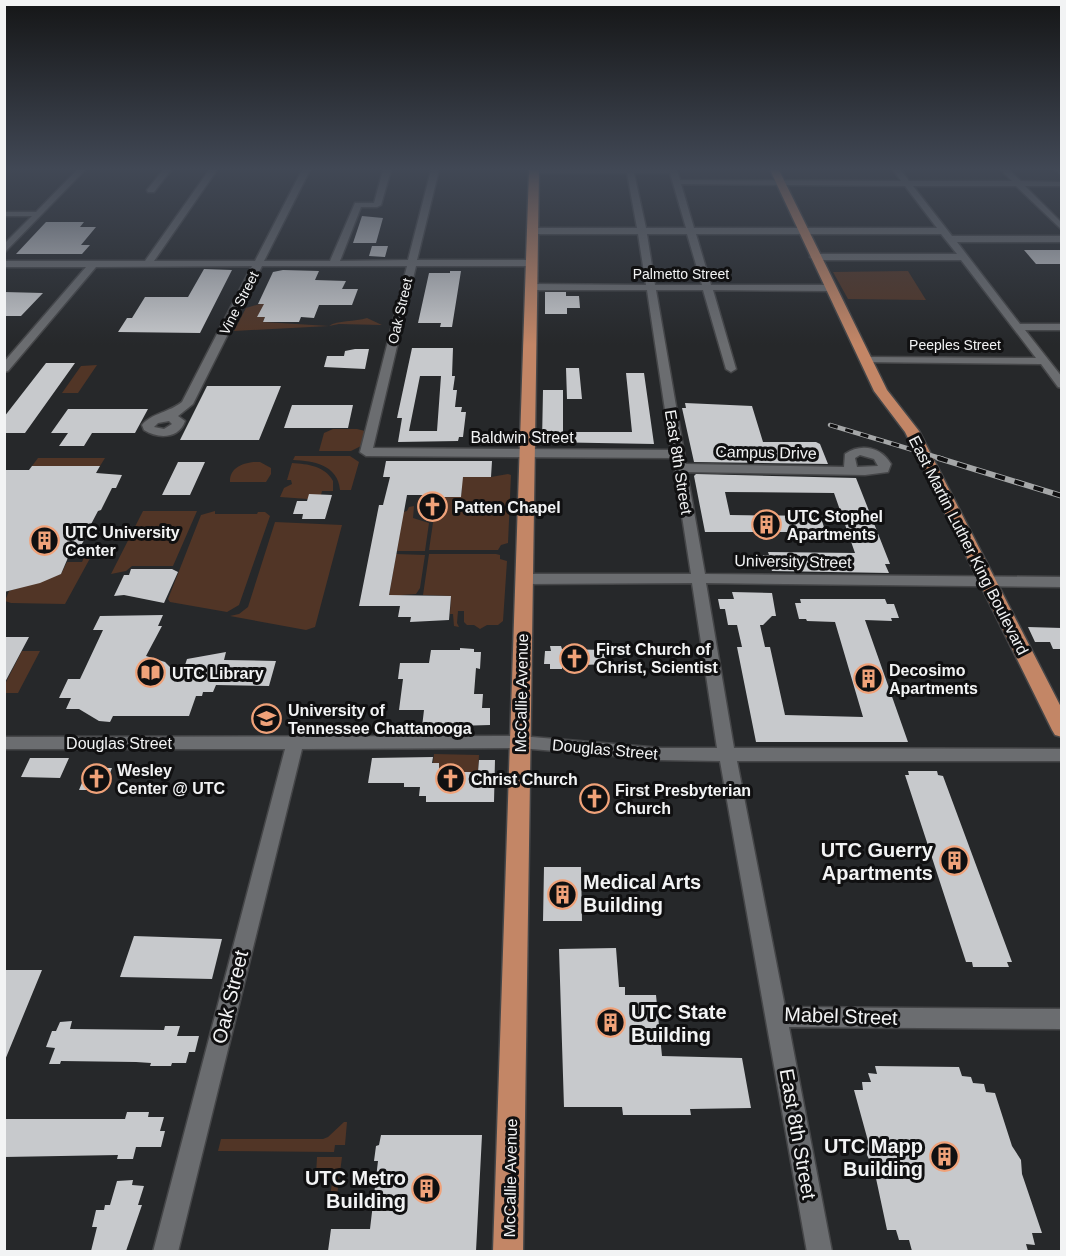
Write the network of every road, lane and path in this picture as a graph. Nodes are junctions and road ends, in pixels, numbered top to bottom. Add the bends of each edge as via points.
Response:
1 (24, 229) edge
2 (172, 229) edge
3 (276, 229) edge
4 (348, 229) edge
5 (421, 229) edge
6 (641, 229) edge
7 (689, 229) edge
8 (801, 229) edge
9 (532, 231) joint
10 (943, 231) joint
11 (642, 232) junction
12 (690, 232) junction
13 (803, 232) junction
14 (950, 239) junction
15 (1062, 239) edge
16 (4, 250) edge
17 (815, 256) junction
18 (903, 257) junction
19 (964, 257) junction
20 (148, 263) junction
21 (259, 263) junction
22 (334, 263) junction
23 (412, 263) junction
24 (531, 263) junction
25 (4, 264) edge
26 (93, 264) junction
27 (912, 270) dead end
28 (531, 287) junction
29 (650, 287) junction
30 (706, 288) junction
31 (831, 288) junction
32 (1017, 327) junction
33 (1062, 327) edge
34 (4, 351) edge
35 (19, 351) junction
36 (866, 360) junction
37 (1043, 361) junction
38 (4, 369) edge
39 (731, 369) dead end
40 (1062, 385) edge
41 (187, 404) junction
42 (166, 417) junction
43 (178, 425) junction
44 (366, 452) joint
45 (527, 454) junction
46 (679, 461) junction
47 (851, 470) dead end
48 (698, 578) junction
49 (524, 579) junction
50 (988, 582) junction
51 (1062, 582) edge
52 (1062, 730) edge
53 (520, 742) junction
54 (8, 743) edge
55 (295, 743) junction
56 (728, 755) junction
57 (1062, 755) edge
58 (776, 1017) junction
59 (1062, 1019) edge
60 (165, 1251) edge
61 (508, 1251) edge
62 (820, 1251) edge

1 - 16 street
2 - 20 street
3 - 21 street, Vine Street
4 - 22 street
5 - 23 street, Oak Street
6 - 11 street, East 8th Street
7 - 12 street
8 - 13 main road, East Martin Luther King Boulevard
9 - 11 street
9 - 24 main road, McCallie Avenue
10 - 13 street
10 - 14 street
11 - 12 street
11 - 29 street, East 8th Street
12 - 13 street
12 - 30 street
13 - 17 main road, East Martin Luther King Boulevard
14 - 15 street
14 - 19 street
17 - 18 street
17 - 31 main road, East Martin Luther King Boulevard
18 - 19 street
18 - 27 street
19 - 32 street
20 - 21 street
20 - 26 street
21 - 22 street
21 - 41 street, Vine Street
22 - 23 street
23 - 24 street
23 - 44 street, Oak Street
24 - 28 main road, McCallie Avenue
25 - 26 street
26 - 35 street
28 - 29 street, Palmetto Street
28 - 45 main road, McCallie Avenue
29 - 30 street, Palmetto Street
29 - 46 street, East 8th Street
30 - 31 street, Palmetto Street
30 - 39 street
31 - 36 main road, East Martin Luther King Boulevard
32 - 33 street, Peeples Street
32 - 37 street
34 - 35 street
35 - 38 street
36 - 37 street, Peeples Street
36 - 50 main road, East Martin Luther King Boulevard via 881,391 912,431
37 - 40 street
41 - 42 street
41 - 43 street, Vine Street
42 - 43 street via 176,418
42 - 43 street via 154,420 148,428 162,433
44 - 45 street, Baldwin Street
45 - 46 street, Baldwin Street
45 - 49 main road, McCallie Avenue
46 - 47 street, Campus Drive
46 - 48 street, East 8th Street
48 - 49 street, University Street
48 - 50 street, University Street
48 - 56 street, East 8th Street
49 - 53 main road, McCallie Avenue
50 - 51 street, University Street
50 - 52 main road, East Martin Luther King Boulevard
53 - 55 street, Douglas Street
53 - 56 street, Douglas Street via 661,754
53 - 61 main road, McCallie Avenue
54 - 55 street, Douglas Street
55 - 60 street, Oak Street
56 - 57 street, Douglas Street
56 - 58 street, Mabel Street
58 - 59 street, Mabel Street
58 - 62 street, East 8th Street

